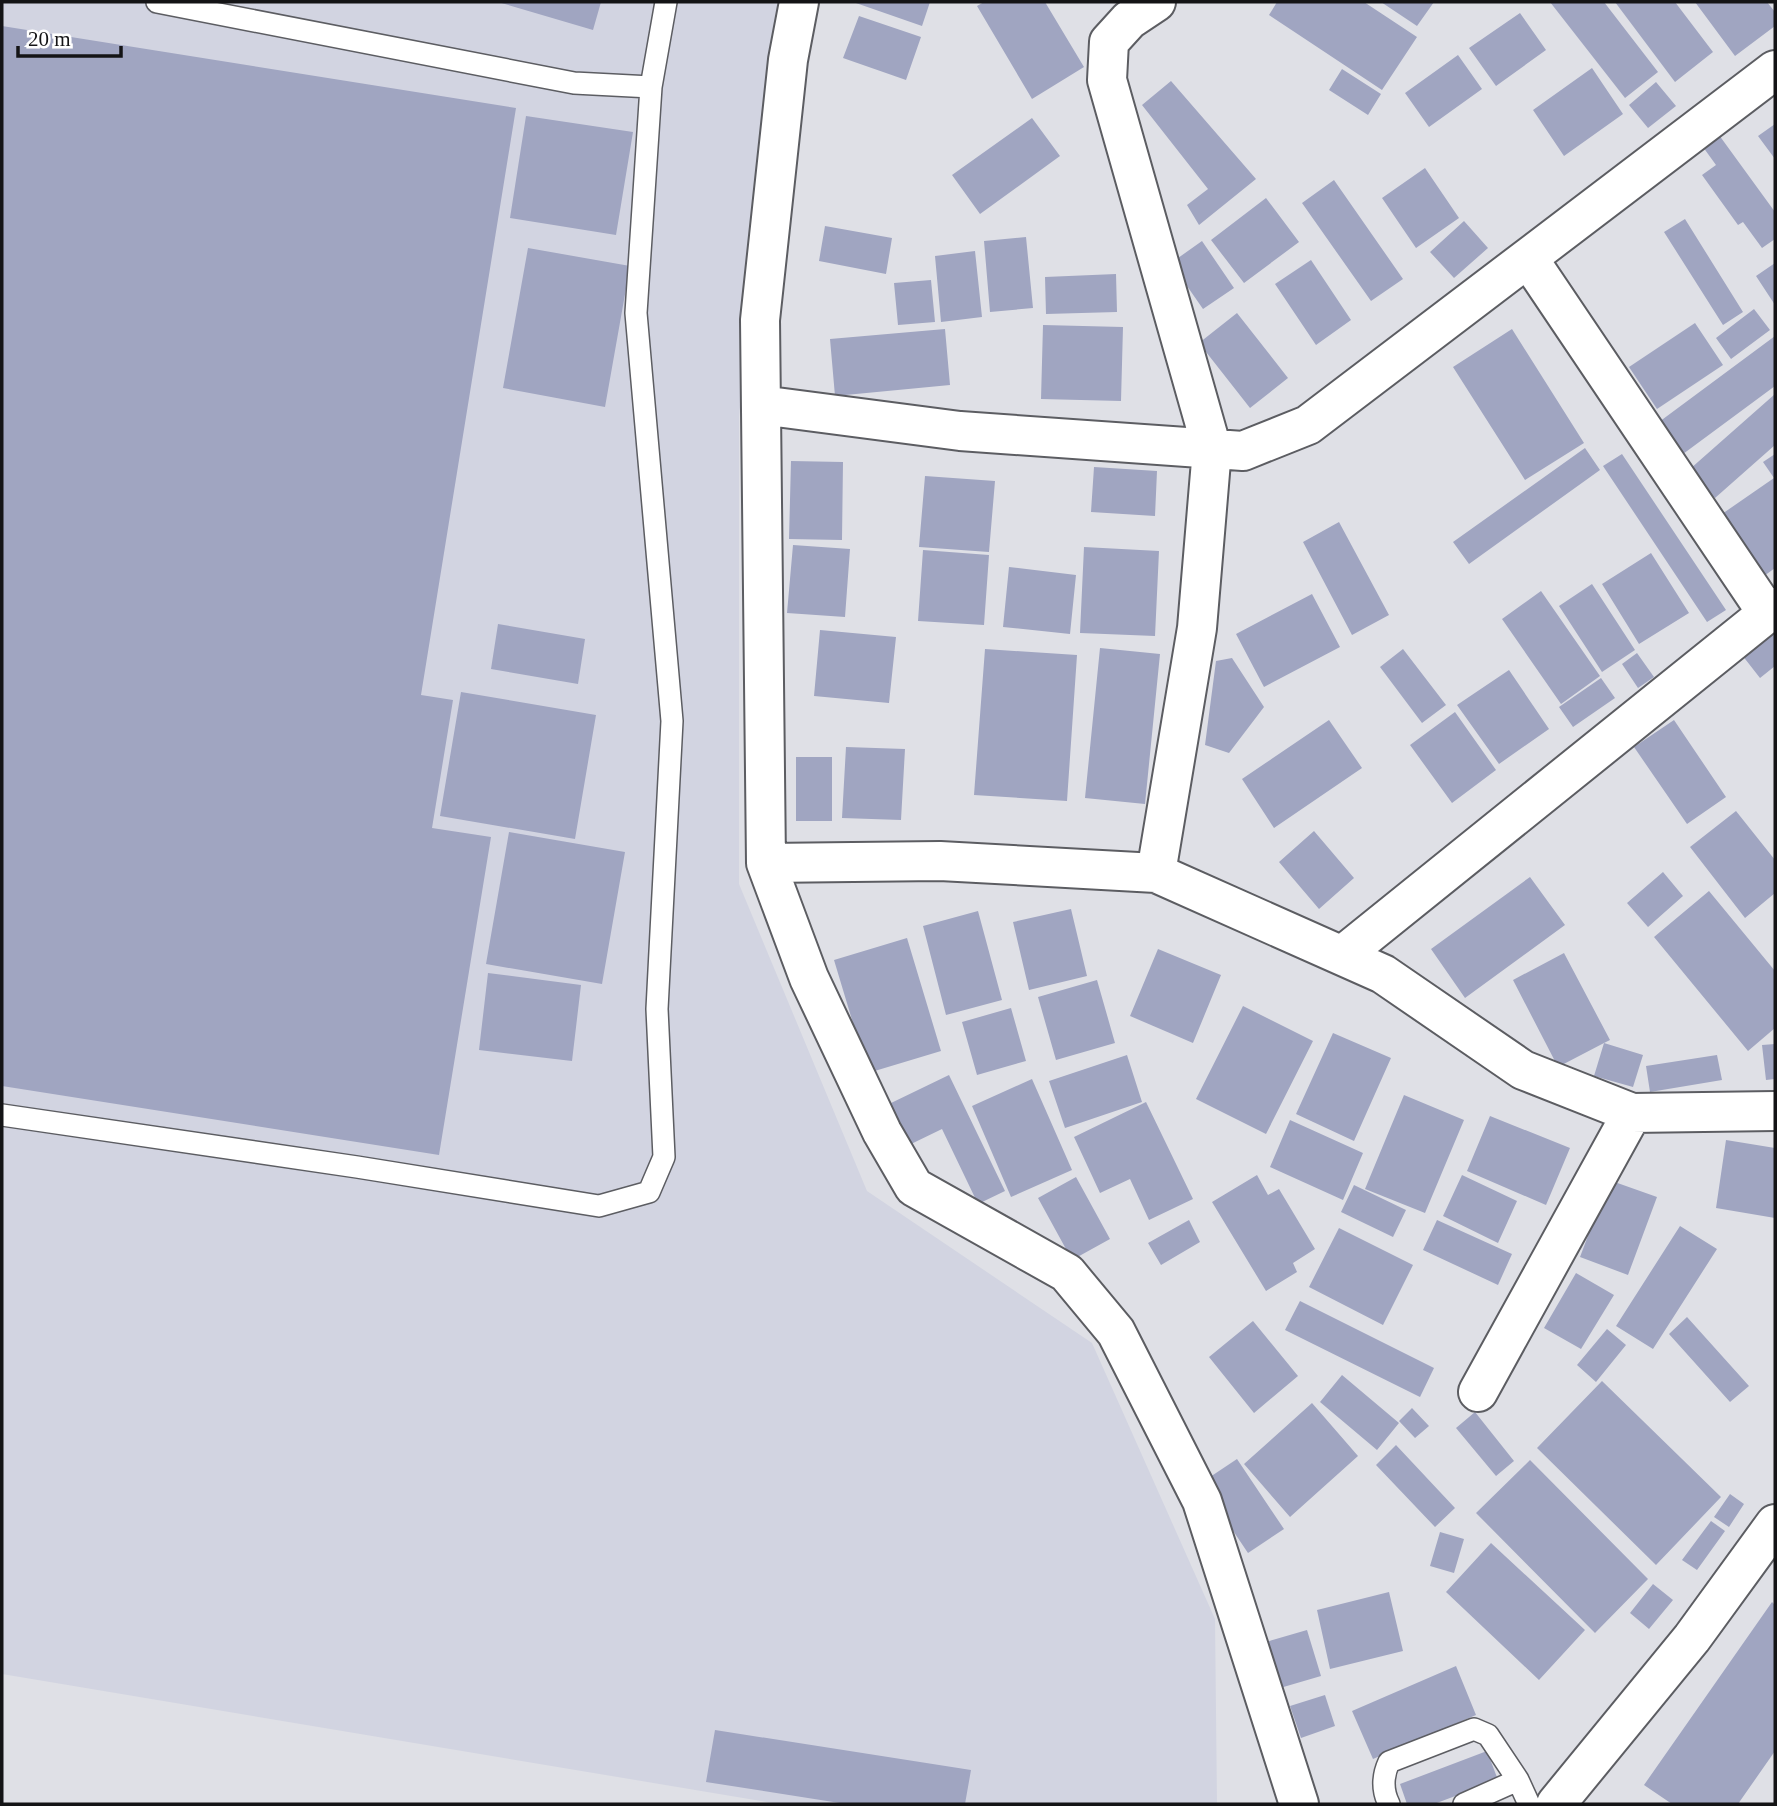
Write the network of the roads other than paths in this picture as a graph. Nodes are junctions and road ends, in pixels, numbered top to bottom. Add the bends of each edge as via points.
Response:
1 (158, 2) edge
2 (666, 2) edge
3 (799, 2) edge
4 (1156, 2) edge
5 (1775, 70) edge
6 (651, 87) junction
7 (1528, 258) junction
8 (761, 405) junction
9 (1212, 449) junction
10 (1771, 610) edge
11 (766, 863) junction
12 (1156, 873) junction
13 (1343, 954) junction
14 (1775, 1111) edge
15 (1632, 1113) junction
16 (2, 1115) edge
17 (1478, 1392) dead end
18 (1775, 1524) edge
19 (1518, 1780) junction
20 (1299, 1804) edge
21 (1389, 1804) edge
22 (1464, 1804) edge
23 (1529, 1804) edge
24 (1556, 1804) edge

1 - 6 lane via 574,83
2 - 6 lane
3 - 8 street via 788,60 760,320
4 - 9 street via 1129,20 1109,42 1107,80
5 - 7 street
6 - 16 lane via 636,313 672,721 657,1009 664,1157 649,1192 599,1206
7 - 9 street via 1308,425 1243,451
7 - 10 street
8 - 9 street via 960,431
8 - 11 street
9 - 12 street via 1197,628
10 - 13 street
11 - 12 street via 940,861
11 - 20 street via 809,978 914,1187 1067,1273 1116,1332 1202,1501
12 - 13 street
13 - 15 street via 1383,974 1523,1070
14 - 15 street
15 - 17 street
18 - 24 street via 1692,1638
19 - 21 lane via 1488,1734 1474,1729 1389,1762 1384,1781
19 - 22 lane
19 - 23 lane

